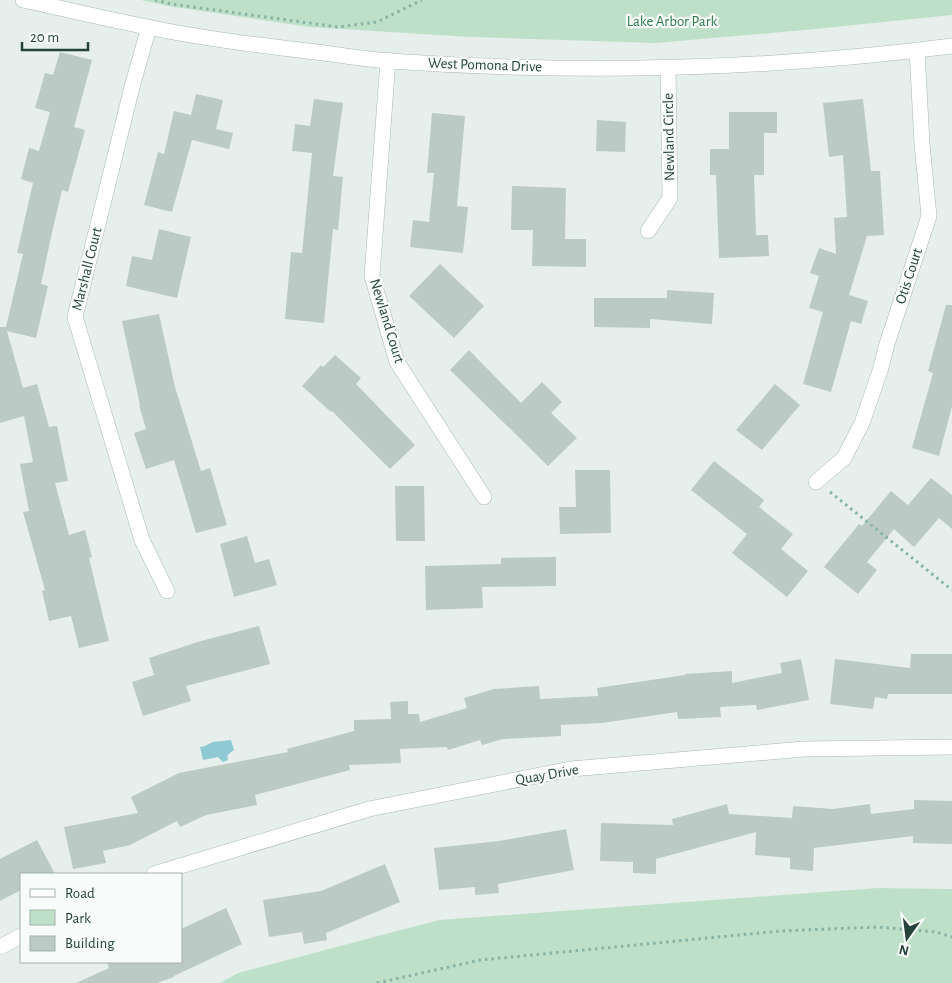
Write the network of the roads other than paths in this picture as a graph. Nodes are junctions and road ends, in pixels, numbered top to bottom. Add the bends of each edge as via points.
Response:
1 (23, 0) edge
2 (149, 27) junction
3 (952, 46) edge
4 (917, 50) junction
5 (388, 60) junction
6 (668, 68) junction
7 (648, 231) dead end
8 (816, 482) road end
9 (484, 498) dead end
10 (168, 591) dead end
11 (952, 747) edge
12 (157, 873) edge
13 (20, 937) edge
14 (0, 947) edge

1 - 2 street, West Pomona Drive
2 - 5 street, West Pomona Drive via 267,46
2 - 10 street, Marshall Court via 75,317 142,540
3 - 4 street, West Pomona Drive
4 - 6 street, West Pomona Drive
4 - 8 street, Otis Court via 929,216 862,423 844,458
5 - 6 street, West Pomona Drive via 529,68
5 - 9 street, Newland Court via 372,276 397,362
6 - 7 street, Newland Circle via 670,198
11 - 12 street, Quay Drive via 804,749 571,769 369,809
13 - 14 street

